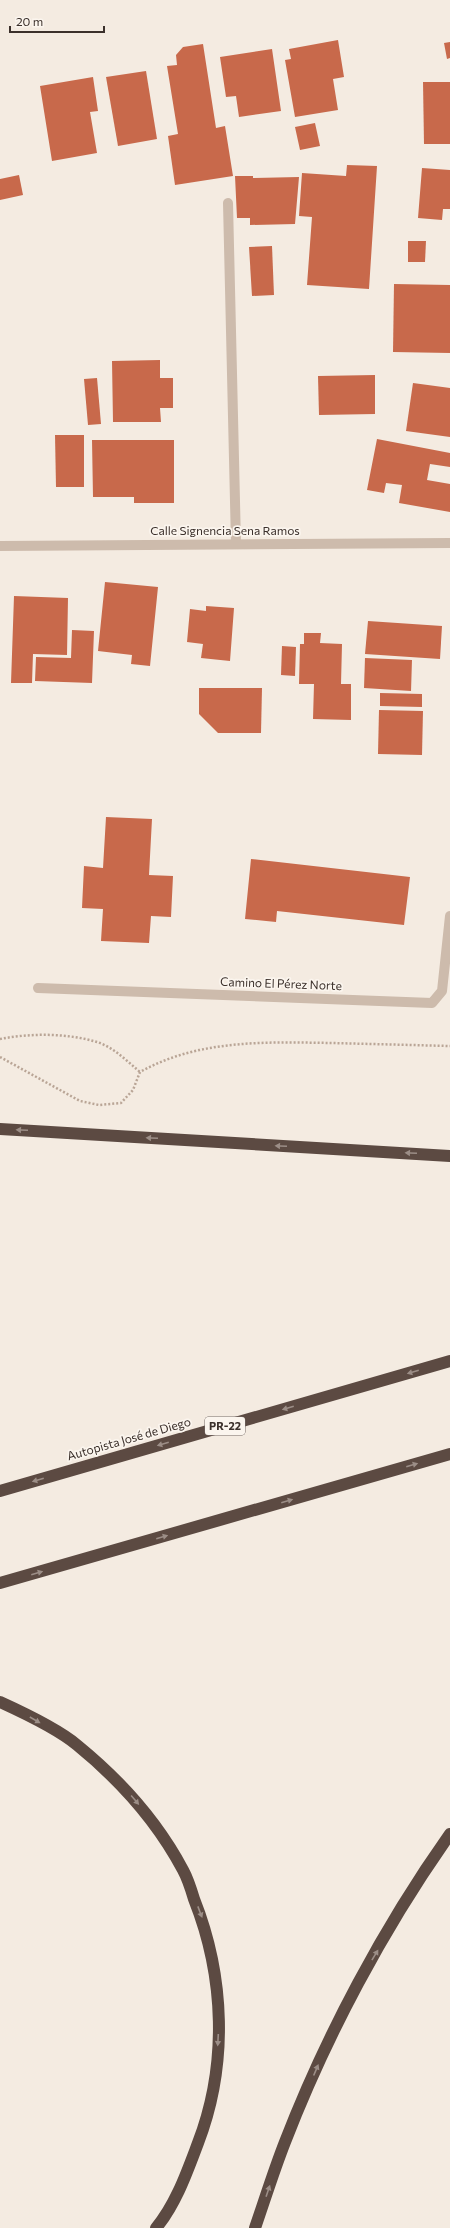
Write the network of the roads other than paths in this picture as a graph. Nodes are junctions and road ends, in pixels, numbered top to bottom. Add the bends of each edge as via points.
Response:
1 (228, 203) dead end
2 (450, 542) edge
3 (236, 544) junction
4 (0, 546) edge
5 (450, 916) edge
6 (38, 988) dead end
7 (0, 1129) edge
8 (450, 1156) edge
9 (450, 1361) edge
10 (450, 1454) edge
11 (0, 1491) edge
12 (0, 1583) edge
13 (0, 1702) edge
14 (450, 1834) edge
15 (156, 2228) edge
16 (255, 2228) edge

1 - 3 street
2 - 3 street, Calle Signencia Sena Ramos
3 - 4 street, Calle Signencia Sena Ramos
5 - 6 street, Camino El Pérez Norte via 442,991 432,1003
8 -> 7 highway
9 -> 11 highway, Autopista José de Diego / PR-22
12 -> 10 highway
13 -> 15 highway via 76,1744 120,1783 154,1822 183,1871 202,1919 214,1964 220,2013 217,2077 206,2122 184,2181
16 -> 14 highway via 285,2142 325,2049 371,1962 429,1863

